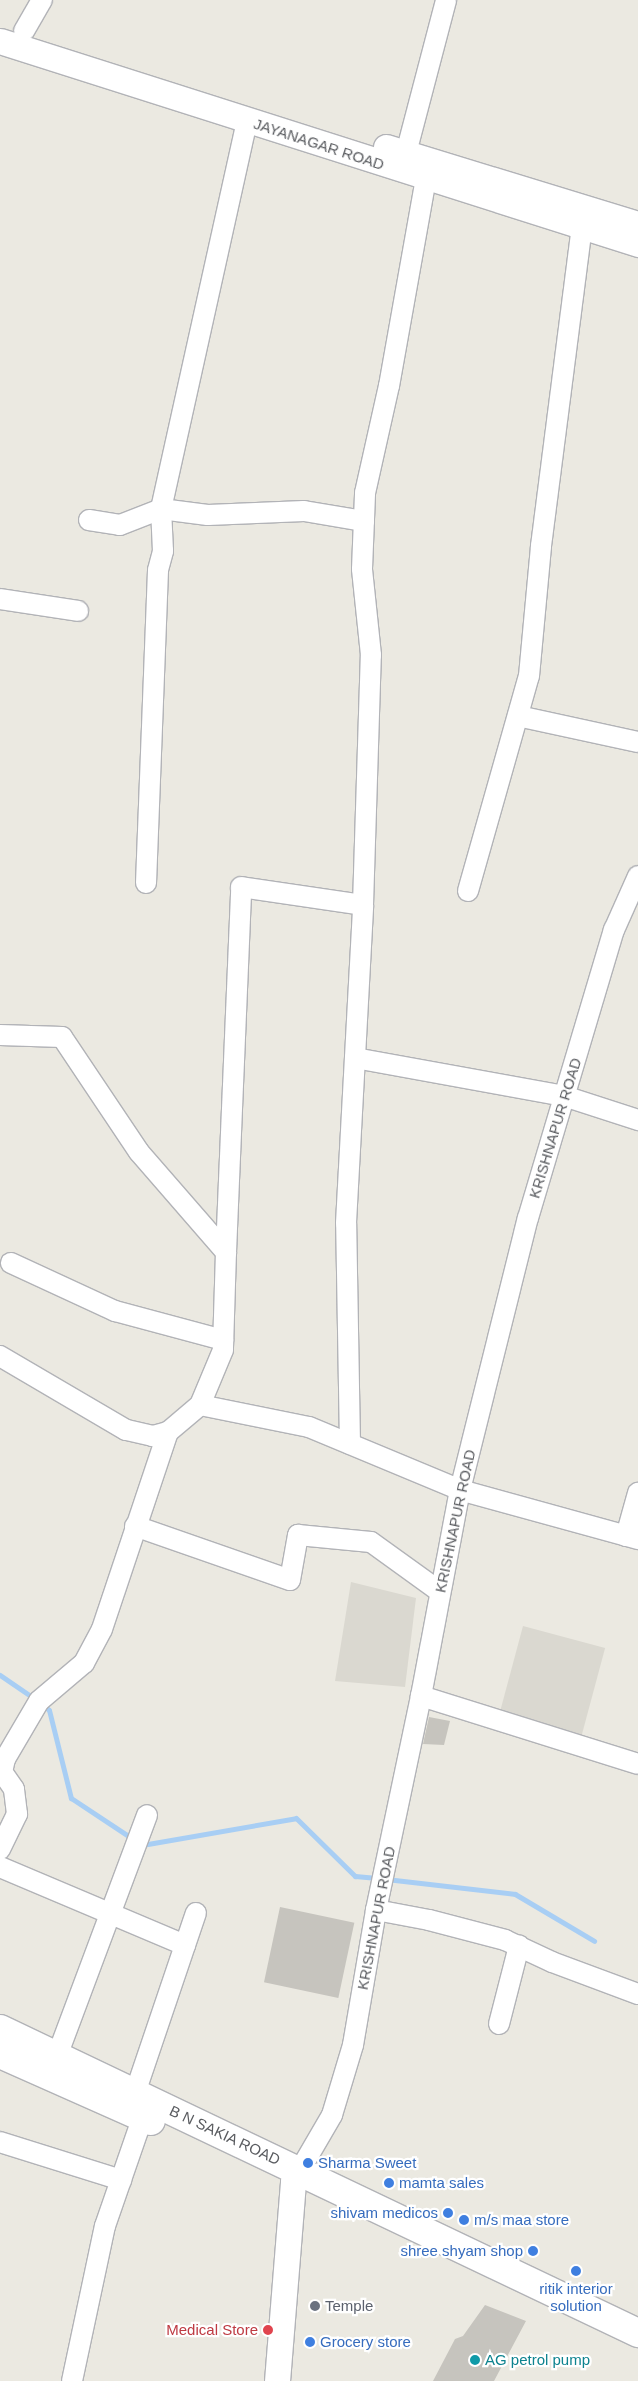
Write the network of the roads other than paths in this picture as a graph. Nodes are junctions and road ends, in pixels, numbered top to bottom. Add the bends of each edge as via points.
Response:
1 (42, 0) edge
2 (446, 0) edge
3 (0, 24) edge
4 (24, 32) junction
5 (0, 41) edge
6 (248, 113) junction
7 (406, 154) junction
8 (428, 169) junction
9 (585, 218) junction
10 (638, 224) edge
11 (638, 244) edge
12 (161, 509) junction
13 (89, 520) dead end
14 (364, 521) junction
15 (0, 598) edge
16 (78, 611) dead end
17 (518, 716) junction
18 (638, 742) edge
19 (638, 876) edge
20 (146, 882) dead end
21 (468, 891) dead end
22 (363, 905) junction
23 (0, 1035) edge
24 (355, 1058) junction
25 (564, 1096) junction
26 (638, 1120) edge
27 (226, 1252) junction
28 (11, 1263) dead end
29 (224, 1340) junction
30 (0, 1356) edge
31 (200, 1405) junction
32 (168, 1432) junction
33 (350, 1444) junction
34 (460, 1490) junction
35 (638, 1493) edge
36 (135, 1526) junction
37 (632, 1538) edge
38 (439, 1591) junction
39 (422, 1696) junction
40 (2, 1758) edge
41 (638, 1764) edge
42 (147, 1815) dead end
43 (0, 1849) edge
44 (0, 1867) edge
45 (376, 1910) junction
46 (196, 1913) dead end
47 (110, 1914) junction
48 (185, 1945) junction
49 (519, 1946) junction
50 (638, 1994) edge
51 (499, 2024) dead end
52 (0, 2029) edge
53 (0, 2054) edge
54 (57, 2056) junction
55 (142, 2103) junction
56 (0, 2142) edge
57 (297, 2176) junction
58 (121, 2180) junction
59 (638, 2333) edge
60 (638, 2346) edge
61 (72, 2381) edge
62 (277, 2381) edge

1 - 4 street
2 - 7 street
3 - 4 street, JAYANAGAR ROAD
4 - 6 street, JAYANAGAR ROAD
5 - 6 street, JAYANAGAR ROAD
6 - 7 street, JAYANAGAR ROAD
6 - 8 street, JAYANAGAR ROAD
6 - 12 street
7 - 8 street, JAYANAGAR ROAD
8 - 9 street, JAYANAGAR ROAD
8 - 14 street via 389,386 365,492
9 - 10 street, JAYANAGAR ROAD
9 - 11 street, JAYANAGAR ROAD
9 - 17 street via 541,546 529,676
12 - 13 street via 120,525
12 - 14 street via 208,515 304,511
12 - 20 street via 163,551 158,570
14 - 22 street via 362,569 371,655
15 - 16 street
17 - 18 street
17 - 21 street
19 - 25 street, KRISHNAPUR ROAD via 614,930
22 - 24 street
22 - 27 street via 241,887
23 - 27 street via 62,1037 139,1152
24 - 25 street
24 - 33 street via 346,1223
25 - 26 street
25 - 34 street, KRISHNAPUR ROAD via 528,1218
27 - 29 street
28 - 29 street via 114,1311
29 - 31 street via 223,1350
30 - 32 street via 126,1430 153,1436
31 - 32 street
31 - 33 street via 309,1427
32 - 36 street
33 - 34 street
34 - 37 street
34 - 38 street, KRISHNAPUR ROAD
35 - 37 street
36 - 38 street via 290,1580 298,1535 371,1542
36 - 40 street via 119,1586 84,1664 39,1701
38 - 39 street, KRISHNAPUR ROAD
39 - 41 street
39 - 45 street, KRISHNAPUR ROAD
40 - 43 street via 2,1772 14,1789 17,1814
42 - 47 street
44 - 47 street
45 - 49 street via 429,1920
45 - 57 street, KRISHNAPUR ROAD via 353,2045 332,2115
46 - 48 street
47 - 48 street
47 - 54 street
48 - 55 street
49 - 50 street
49 - 51 street
52 - 54 main road, B N SAKIA ROAD
53 - 55 main road, B N SAKIA ROAD
54 - 55 main road, B N SAKIA ROAD
55 - 57 main road, B N SAKIA ROAD
55 - 58 street
56 - 58 street
57 - 59 main road, B N SAKIA ROAD
57 - 60 main road, B N SAKIA ROAD
57 - 62 street
58 - 61 street via 104,2226

